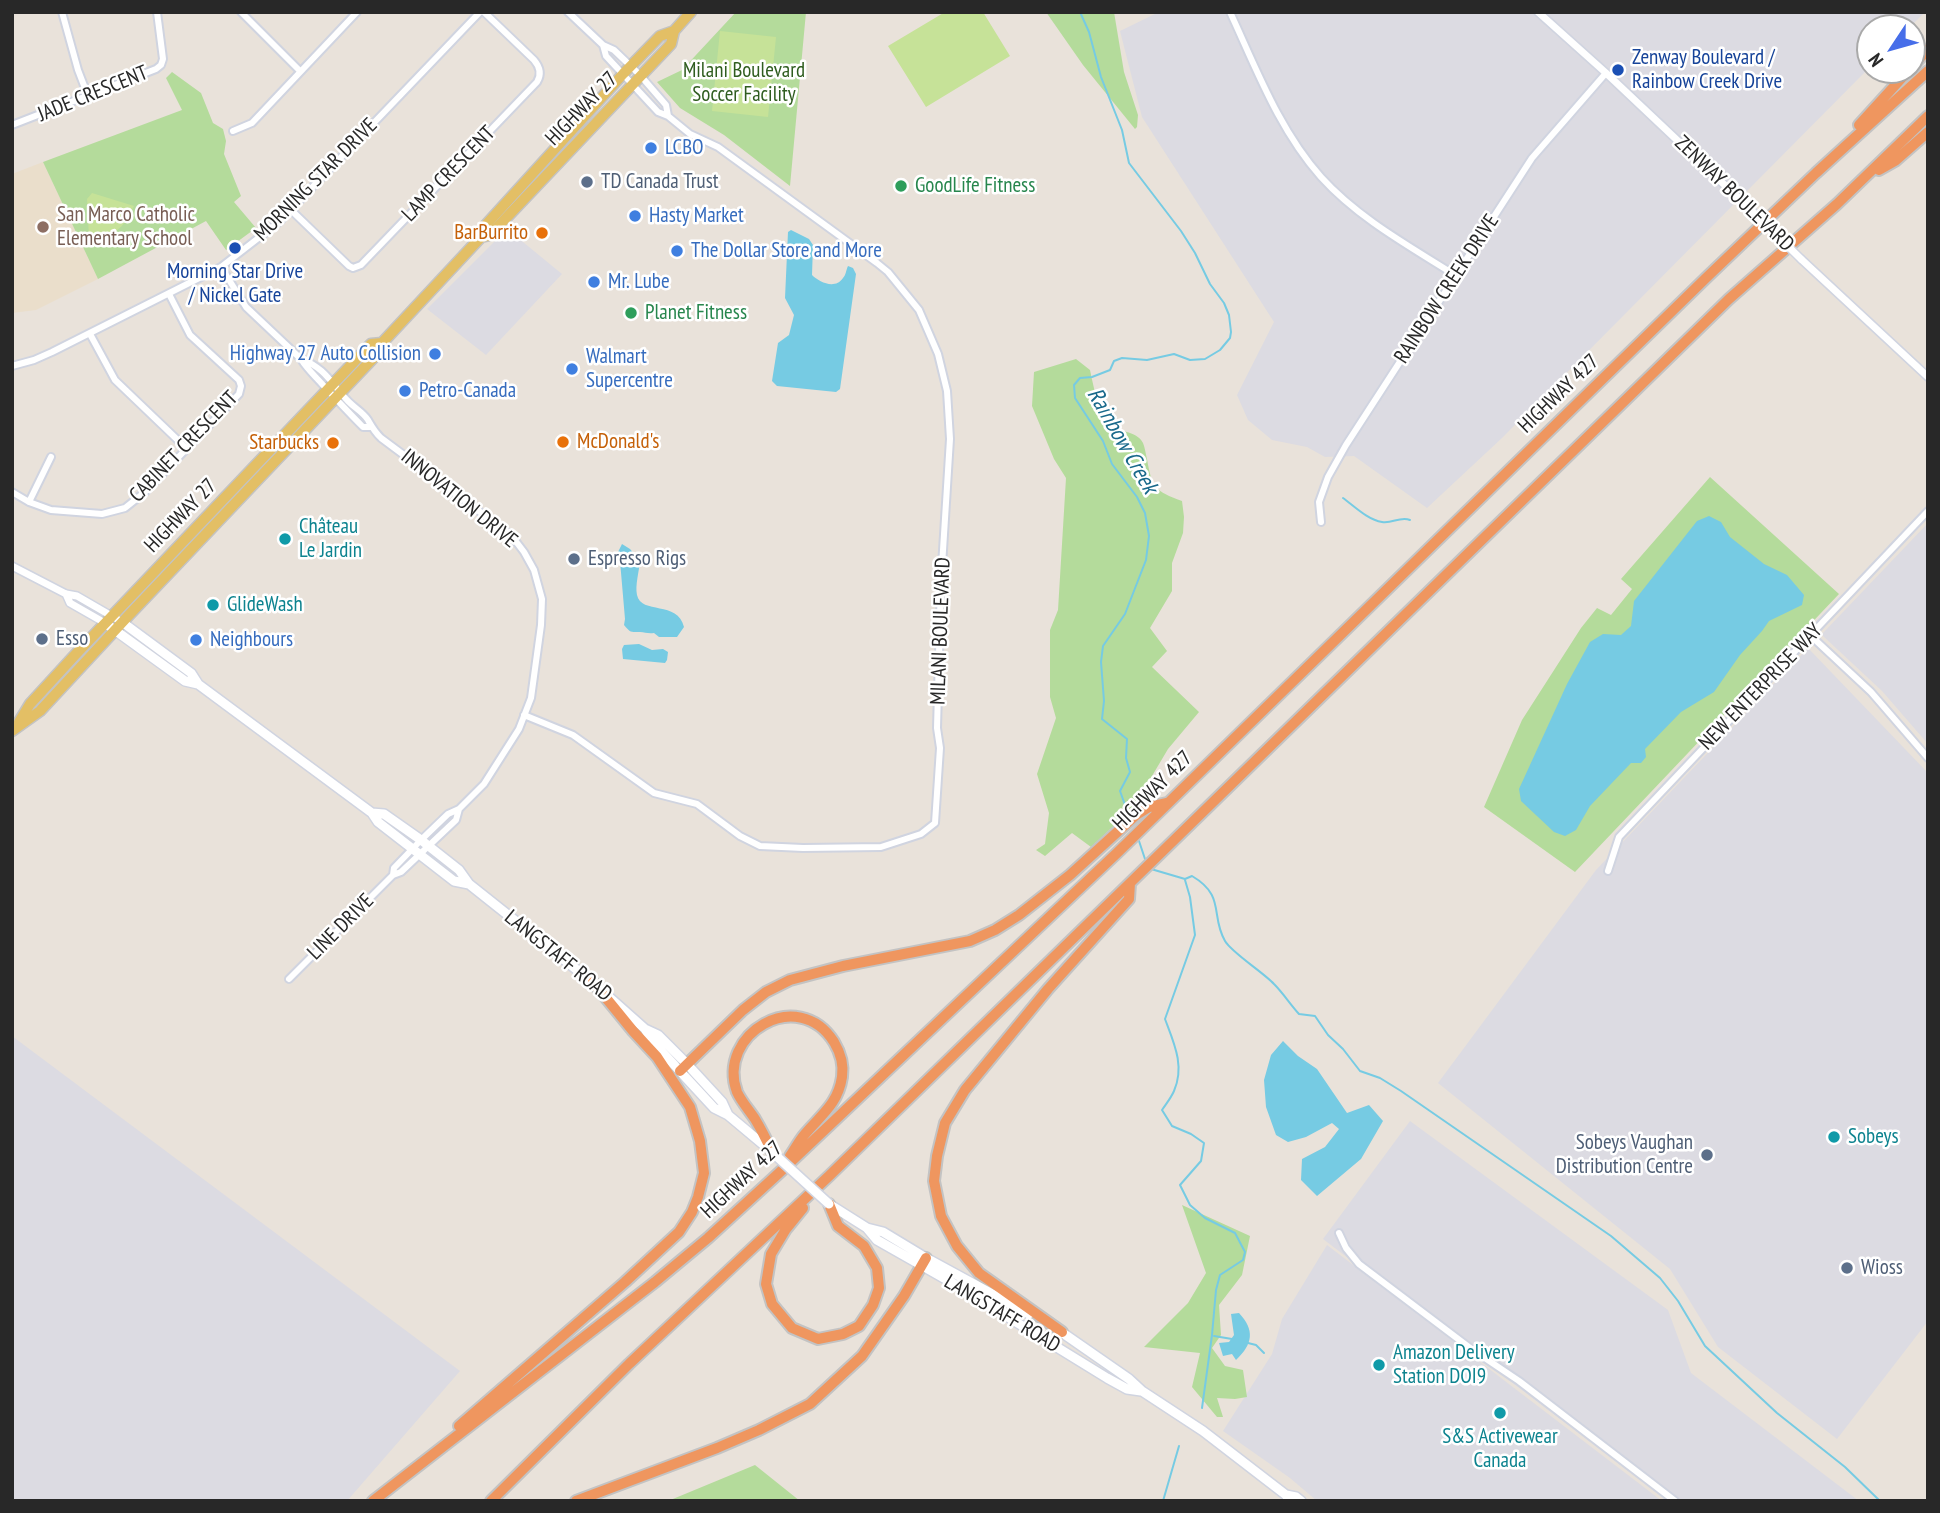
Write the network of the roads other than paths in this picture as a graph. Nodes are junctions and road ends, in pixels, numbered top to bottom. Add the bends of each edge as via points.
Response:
1 (62, 12) edge
2 (157, 12) edge
3 (241, 12) edge
4 (356, 12) edge
5 (482, 12) edge
6 (568, 12) edge
7 (691, 12) edge
8 (1230, 12) edge
9 (1538, 12) edge
10 (674, 31) junction
11 (603, 45) junction
12 (627, 70) junction
13 (300, 71) junction
14 (1928, 71) edge
15 (1606, 73) junction
16 (640, 75) junction
17 (632, 84) junction
18 (1896, 84) edge
19 (88, 96) junction
20 (668, 116) junction
21 (1928, 116) edge
22 (12, 125) edge
23 (233, 131) dead end
24 (1928, 132) edge
25 (1816, 173) junction
26 (1861, 181) junction
27 (291, 210) junction
28 (481, 237) junction
29 (221, 267) junction
30 (1455, 275) junction
31 (169, 294) junction
32 (90, 334) junction
33 (382, 343) junction
34 (12, 366) edge
35 (1928, 377) edge
36 (330, 387) junction
37 (338, 396) junction
38 (186, 448) junction
39 (51, 457) dead end
40 (12, 492) edge
41 (29, 502) junction
42 (1928, 511) edge
43 (1321, 522) dead end
44 (12, 566) edge
45 (108, 620) junction
46 (119, 626) junction
47 (1811, 636) junction
48 (524, 715) junction
49 (15, 728) edge
50 (1928, 758) edge
51 (1168, 803) junction
52 (372, 813) junction
53 (425, 843) junction
54 (416, 851) junction
55 (1608, 871) dead end
56 (1130, 883) junction
57 (468, 884) junction
58 (289, 979) dead end
59 (593, 982) junction
60 (683, 1067) junction
61 (772, 1152) junction
62 (779, 1173) junction
63 (829, 1175) junction
64 (829, 1204) junction
65 (1339, 1233) dead end
66 (924, 1262) junction
67 (1062, 1332) junction
68 (1142, 1391) junction
69 (1288, 1498) edge
70 (373, 1501) edge
71 (491, 1501) edge
72 (576, 1501) edge
73 (1301, 1501) edge
74 (1675, 1501) edge

1 - 19 street
2 - 19 street, JADE CRESCENT via 161,65
3 - 13 street
4 - 13 street
5 - 27 street, MORNING STAR DRIVE
5 - 27 street, LAMP CRESCENT via 534,60 540,78 361,265 349,266
6 - 11 street
7 - 10 main road, HIGHWAY 27
8 - 30 street via 1291,136 1322,178 1367,219
9 - 15 street, ZENWAY BOULEVARD
10 - 12 main road, HIGHWAY 27 via 660,36
10 - 16 main road, HIGHWAY 27 via 671,44
11 - 12 street via 614,50
11 - 12 street via 606,56
12 - 16 street, MILANI BOULEVARD
12 - 17 street, MILANI BOULEVARD
12 - 28 main road, HIGHWAY 27 via 483,228
13 - 23 street via 251,122
14 - 25 highway, HIGHWAY 427
15 - 30 street, RAINBOW CREEK DRIVE via 1532,158
15 - 35 street, ZENWAY BOULEVARD, bridge
16 - 17 main road, HIGHWAY 27
16 - 20 street, MILANI BOULEVARD via 666,105
17 - 20 street, MILANI BOULEVARD via 658,112
17 - 28 main road, HIGHWAY 27 via 490,235
18 - 25 highway
19 - 22 street, JADE CRESCENT
20 - 48 street, MILANI BOULEVARD via 761,177 888,272 919,310 938,354 947,391 950,439 935,823 921,834 881,847 760,846 698,804 654,793 573,736
21 - 26 highway
24 - 26 highway via 1895,161
25 - 51 highway, HIGHWAY 427
26 - 56 highway via 1729,299
27 - 29 street, MORNING STAR DRIVE
28 - 33 main road, HIGHWAY 27
29 - 31 street, MORNING STAR DRIVE
29 - 36 street, INNOVATION DRIVE via 246,307 301,359 314,364
30 - 43 street, RAINBOW CREEK DRIVE via 1328,477 1319,502
31 - 32 street, MORNING STAR DRIVE
31 - 38 street, CABINET CRESCENT via 190,335 241,386 239,394
32 - 34 street, MORNING STAR DRIVE
32 - 38 street via 115,380
33 - 36 main road, HIGHWAY 27 via 371,344
33 - 37 main road, HIGHWAY 27
36 - 37 street, INNOVATION DRIVE
36 - 45 main road, HIGHWAY 27
37 - 46 main road, HIGHWAY 27
37 - 48 street, INNOVATION DRIVE via 363,427 486,515 524,552 542,599 535,678
38 - 41 street, CABINET CRESCENT via 138,498 118,510 102,514 62,511
39 - 41 street
40 - 41 street, CABINET CRESCENT
42 - 47 street, NEW ENTERPRISE WAY
44 - 45 street, LANGSTAFF ROAD via 77,596
45 - 46 main road, LANGSTAFF ROAD
45 - 49 main road, HIGHWAY 27 via 30,704
46 - 49 main road, HIGHWAY 27 via 40,711
46 - 52 main road, LANGSTAFF ROAD via 185,681 198,684
47 - 50 street via 1871,692
47 - 55 street, NEW ENTERPRISE WAY via 1619,837
48 - 53 street, INNOVATION DRIVE via 484,784 459,809 456,820
51 - 60 highway via 1141,812 1070,875 995,929 970,941 790,981 743,1010
51 - 62 highway, HIGHWAY 427
52 - 53 main road, LANGSTAFF ROAD via 384,814
52 - 54 main road, LANGSTAFF ROAD
53 - 54 street, INNOVATION DRIVE
53 - 57 main road, LANGSTAFF ROAD via 459,870
54 - 57 main road, LANGSTAFF ROAD via 454,881
54 - 58 street, LINE DRIVE via 394,868 393,875
56 - 63 highway
56 - 67 highway via 1129,899 965,1090 945,1123 937,1156 934,1181 940,1216 957,1246 979,1273
57 - 59 main road, LANGSTAFF ROAD
59 - 60 main road, LANGSTAFF ROAD via 645,1030 658,1035
59 - 70 highway via 656,1057 690,1107 704,1173 692,1212 679,1232 625,1282
60 - 61 main road, LANGSTAFF ROAD via 722,1102 728,1115
61 - 62 highway via 737,1092 734,1069 739,1047 755,1030 774,1018 795,1016 827,1031 840,1052 843,1075 836,1097
61 - 64 main road, LANGSTAFF ROAD, bridge
62 - 70 highway, HIGHWAY 427 via 655,1282
63 - 64 highway via 771,1254 766,1284 772,1304 792,1328 818,1339 859,1326 873,1306 878,1288 877,1268 864,1246 838,1226
63 - 71 highway
64 - 66 main road, LANGSTAFF ROAD via 867,1228 877,1240
65 - 74 street via 1359,1264
66 - 67 main road, LANGSTAFF ROAD
66 - 68 main road, LANGSTAFF ROAD via 1107,1378
66 - 72 highway via 862,1356 810,1405 717,1448
67 - 68 main road, LANGSTAFF ROAD
68 - 69 main road, LANGSTAFF ROAD via 1203,1431
69 - 73 main road, LANGSTAFF ROAD

